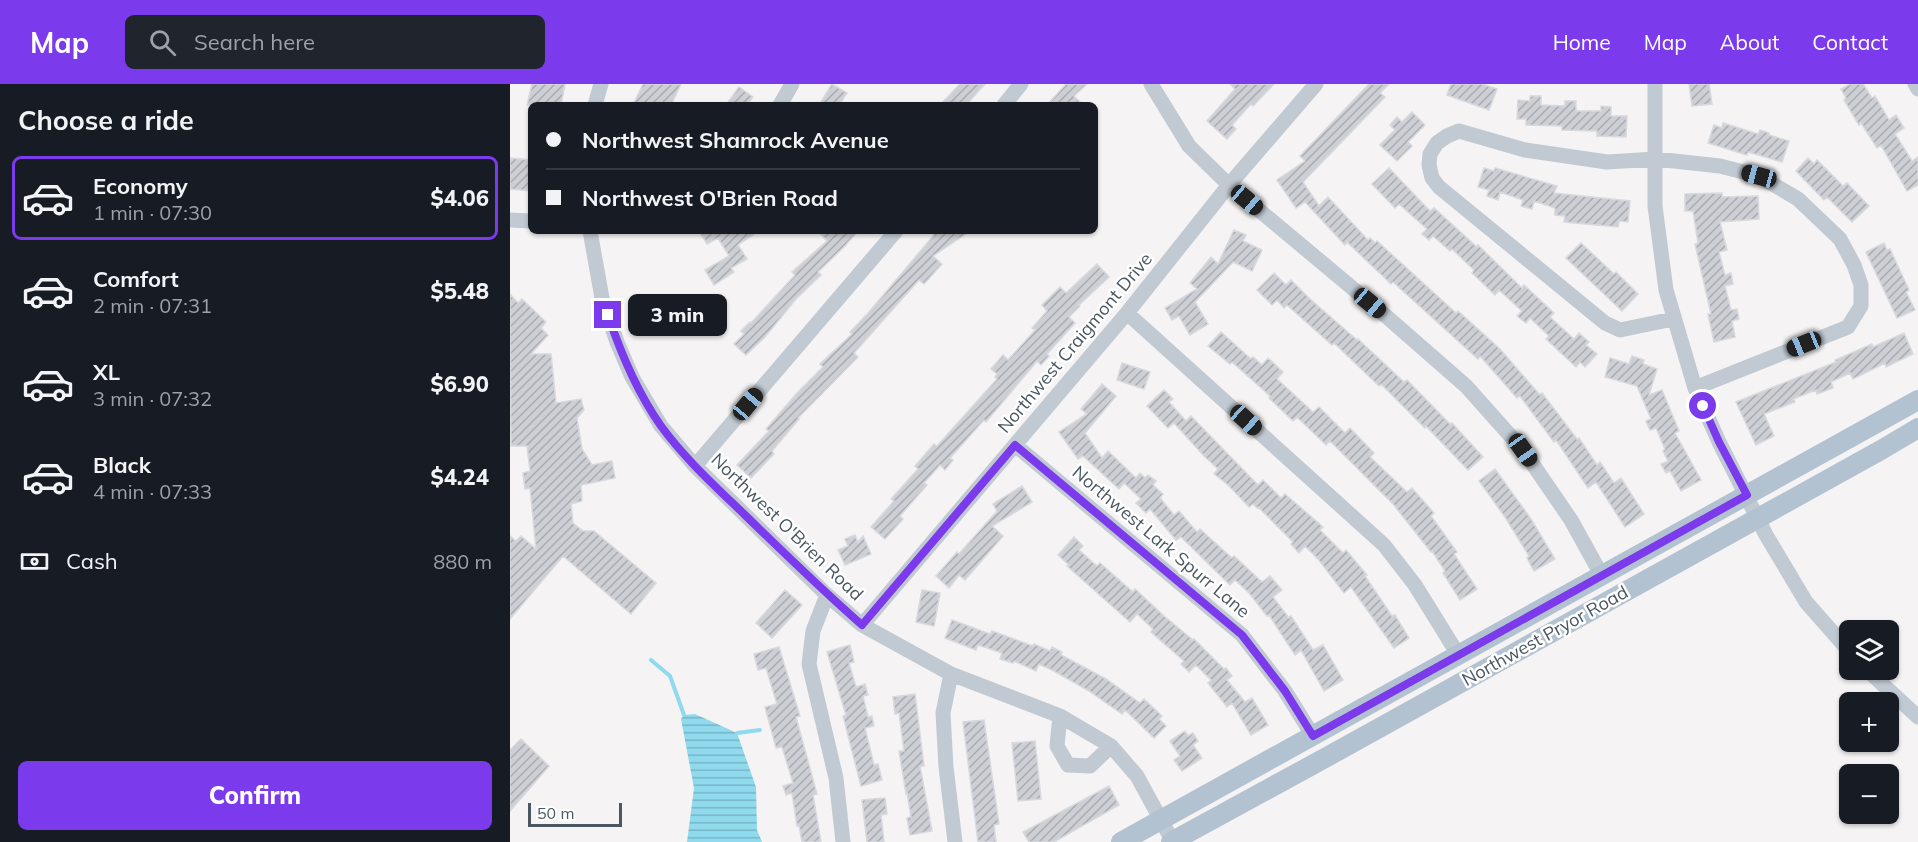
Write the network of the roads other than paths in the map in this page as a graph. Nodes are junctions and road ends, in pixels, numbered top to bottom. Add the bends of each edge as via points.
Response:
1 (600, 84) edge
2 (792, 84) edge
3 (1021, 84) edge
4 (1151, 84) edge
5 (1316, 84) edge
6 (1655, 84) edge
7 (1915, 84) edge
8 (1918, 89) edge
9 (596, 102) edge
10 (782, 102) edge
11 (1006, 102) edge
12 (1656, 159) junction
13 (1229, 185) junction
14 (510, 220) edge
15 (528, 221) edge
16 (591, 234) edge
17 (893, 234) edge
18 (1127, 313) junction
19 (1673, 319) junction
20 (1695, 388) junction
21 (1918, 400) edge
22 (1918, 428) edge
23 (1015, 445) junction
24 (694, 466) junction
25 (1747, 495) junction
26 (1758, 518) junction
27 (1602, 576) junction
28 (828, 595) junction
29 (862, 625) junction
30 (1839, 640) edge
31 (1459, 656) junction
32 (951, 674) junction
33 (1878, 680) edge
34 (1060, 716) junction
35 (1918, 717) edge
36 (1313, 736) junction
37 (1111, 747) junction
38 (1162, 820) junction
39 (843, 842) edge
40 (955, 842) edge
41 (1121, 842) edge
42 (1172, 842) edge

1 - 9 street
2 - 10 street
3 - 11 street
4 - 13 street via 1189,146
5 - 13 street, Northwest Craigmont Drive
6 - 12 street
7 - 8 street
12 - 19 street via 1655,206
12 - 19 street via 1607,162 1525,150 1459,131 1437,143 1428,165 1439,187 1605,323 1620,330
12 - 20 street via 1720,166 1759,176 1798,199 1840,239 1861,285 1860,306 1848,327
13 - 18 street, Northwest Craigmont Drive
13 - 27 street via 1466,386 1523,450 1561,504
14 - 15 street
16 - 24 street, Northwest O'Brien Road via 602,298 628,368 661,426
17 - 24 street
18 - 23 street, Northwest Craigmont Drive
18 - 31 street via 1384,545 1415,585
19 - 20 street
20 - 25 street
21 - 25 main road, Northwest Pryor Road
22 - 26 main road, Northwest Pryor Road
23 - 29 street, Northwest Craigmont Drive
23 - 36 street, Northwest Lark Spurr Lane via 1242,635
24 - 28 street, Northwest O'Brien Road
25 - 26 street
25 - 27 main road, Northwest Pryor Road
26 - 30 street via 1806,602
26 - 42 main road, Northwest Pryor Road
27 - 31 main road, Northwest Pryor Road
28 - 29 street, Northwest O'Brien Road
28 - 39 street via 813,631 809,664 836,778
29 - 32 street, Northwest O'Brien Road
31 - 36 main road, Northwest Pryor Road
32 - 34 street, Northwest O'Brien Road
32 - 40 street via 943,713
33 - 35 street
34 - 37 street, Northwest O'Brien Road
34 - 37 street via 1057,746 1068,765 1090,766
36 - 38 main road, Northwest Pryor Road
37 - 38 street, Northwest O'Brien Road via 1137,776
38 - 41 main road, Northwest Pryor Road
38 - 42 street, Northwest O'Brien Road

